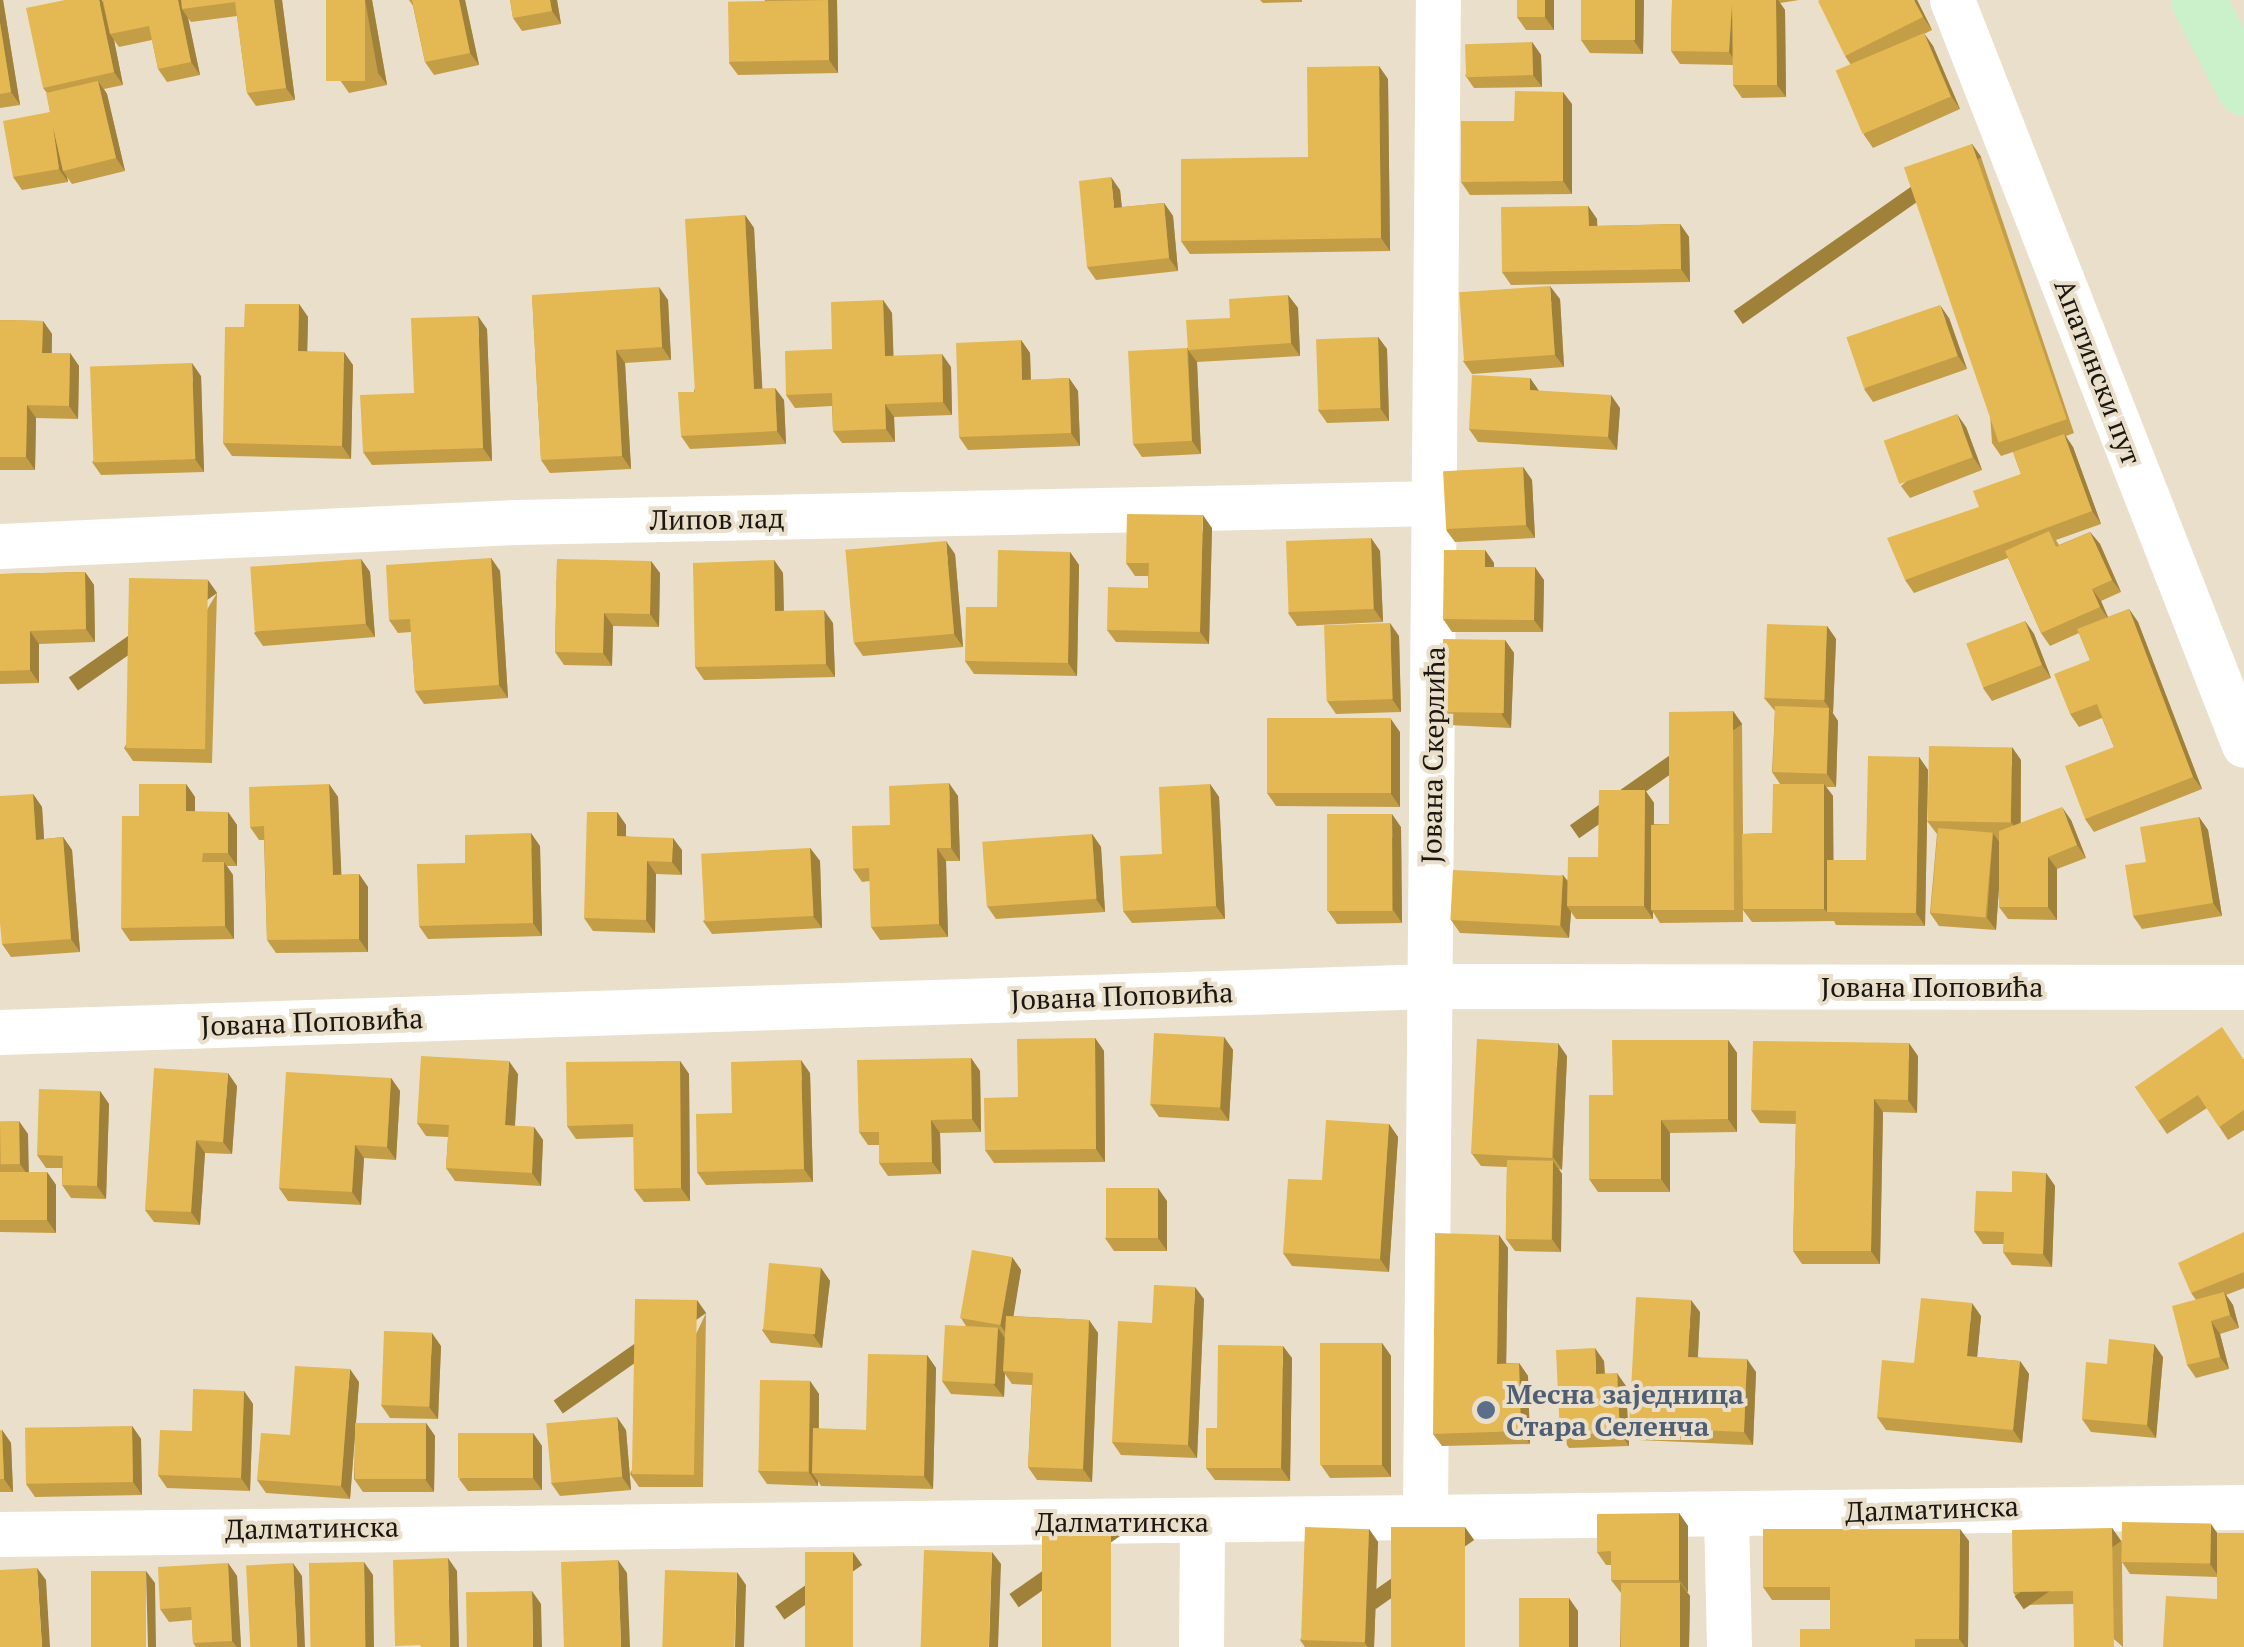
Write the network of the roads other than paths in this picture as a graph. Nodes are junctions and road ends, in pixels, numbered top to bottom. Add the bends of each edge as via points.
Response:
1 (1438, 0) edge
2 (1952, 0) edge
3 (2198, 0) edge
4 (2244, 88) edge
5 (1435, 503) junction
6 (0, 546) edge
7 (2244, 744) edge
8 (1430, 986) junction
9 (2244, 987) edge
10 (0, 1032) edge
11 (2244, 1507) edge
12 (1426, 1510) junction
13 (1726, 1515) junction
14 (1202, 1522) junction
15 (0, 1534) edge
16 (1200, 1647) edge
17 (1730, 1647) edge

1 - 5 street, Јована Скерлића
2 - 7 street, Апатински пут
3 - 4 main road
5 - 6 street, Липов лад via 516,522
5 - 8 street, Јована Скерлића
8 - 9 street, Јована Поповића
8 - 10 street, Јована Поповића
8 - 12 street, Јована Скерлића
11 - 13 street, Далматинска
12 - 13 street, Далматинска
12 - 14 street, Далматинска
13 - 17 street
14 - 15 street, Далматинска
14 - 16 street

